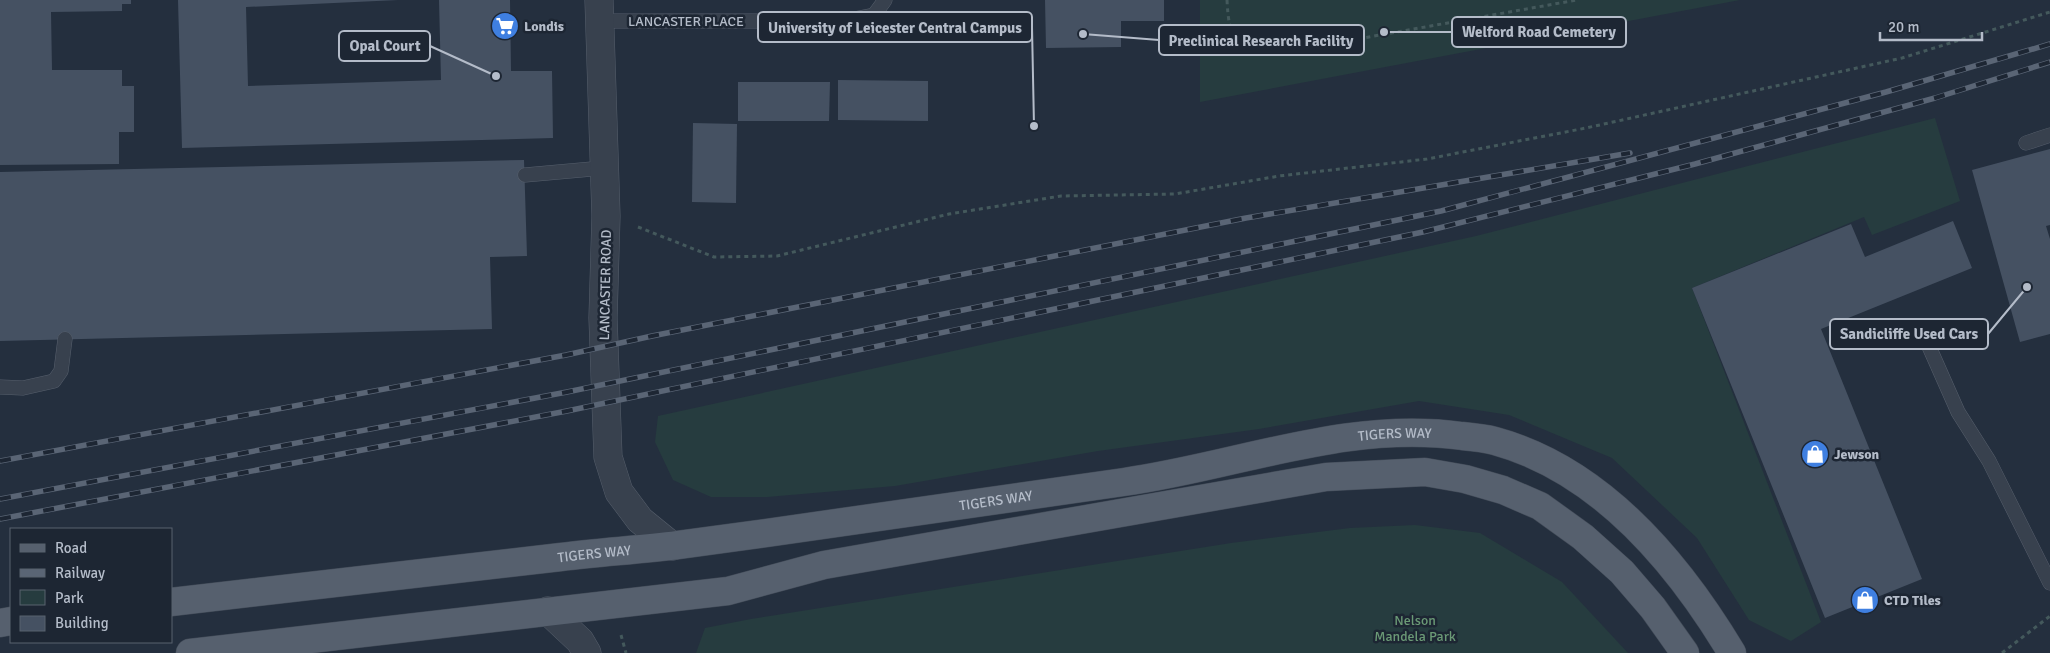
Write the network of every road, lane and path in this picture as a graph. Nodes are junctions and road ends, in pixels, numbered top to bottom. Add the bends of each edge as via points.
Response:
1 (885, 0) edge
2 (1227, 0) edge
3 (1577, 0) edge
4 (599, 10) edge
5 (2050, 12) edge
6 (2050, 135) edge
7 (2026, 143) dead end
8 (603, 168) junction
9 (525, 175) dead end
10 (606, 216) junction
11 (65, 339) dead end
12 (1927, 342) dead end
13 (0, 387) edge
14 (672, 546) junction
15 (2050, 583) edge
16 (172, 602) edge
17 (548, 611) junction
18 (2050, 616) edge
19 (619, 627) dead end
20 (190, 653) edge
21 (587, 653) edge
22 (626, 653) edge
23 (1685, 653) edge
24 (1732, 653) edge
25 (2002, 653) edge

1 - 4 lane, LANCASTER PLACE via 874,15 844,21
2 - 3 path via 1228,22 1238,43 1251,50 1273,54
4 - 8 street, LANCASTER ROAD
5 - 10 path via 1902,58 1586,128 1427,159 1279,176 1175,194 1061,196 949,214 777,256 714,257
6 - 7 lane
8 - 9 lane
8 - 10 street, LANCASTER ROAD
10 - 14 street, LANCASTER ROAD via 603,318 608,457 619,492 640,520
11 - 13 lane via 61,371 54,381 23,388
12 - 15 lane via 1958,412 1989,461
14 - 16 main road, TIGERS WAY
14 - 24 main road, TIGERS WAY via 1147,479 1339,437 1385,432 1444,433 1494,440 1544,460 1593,490 1671,563
17 - 20 main road
17 - 21 street via 580,641
17 - 23 main road via 728,591 824,565 1326,477 1425,472 1503,490 1540,506 1583,537 1622,572 1654,608
18 - 25 path
19 - 22 path

